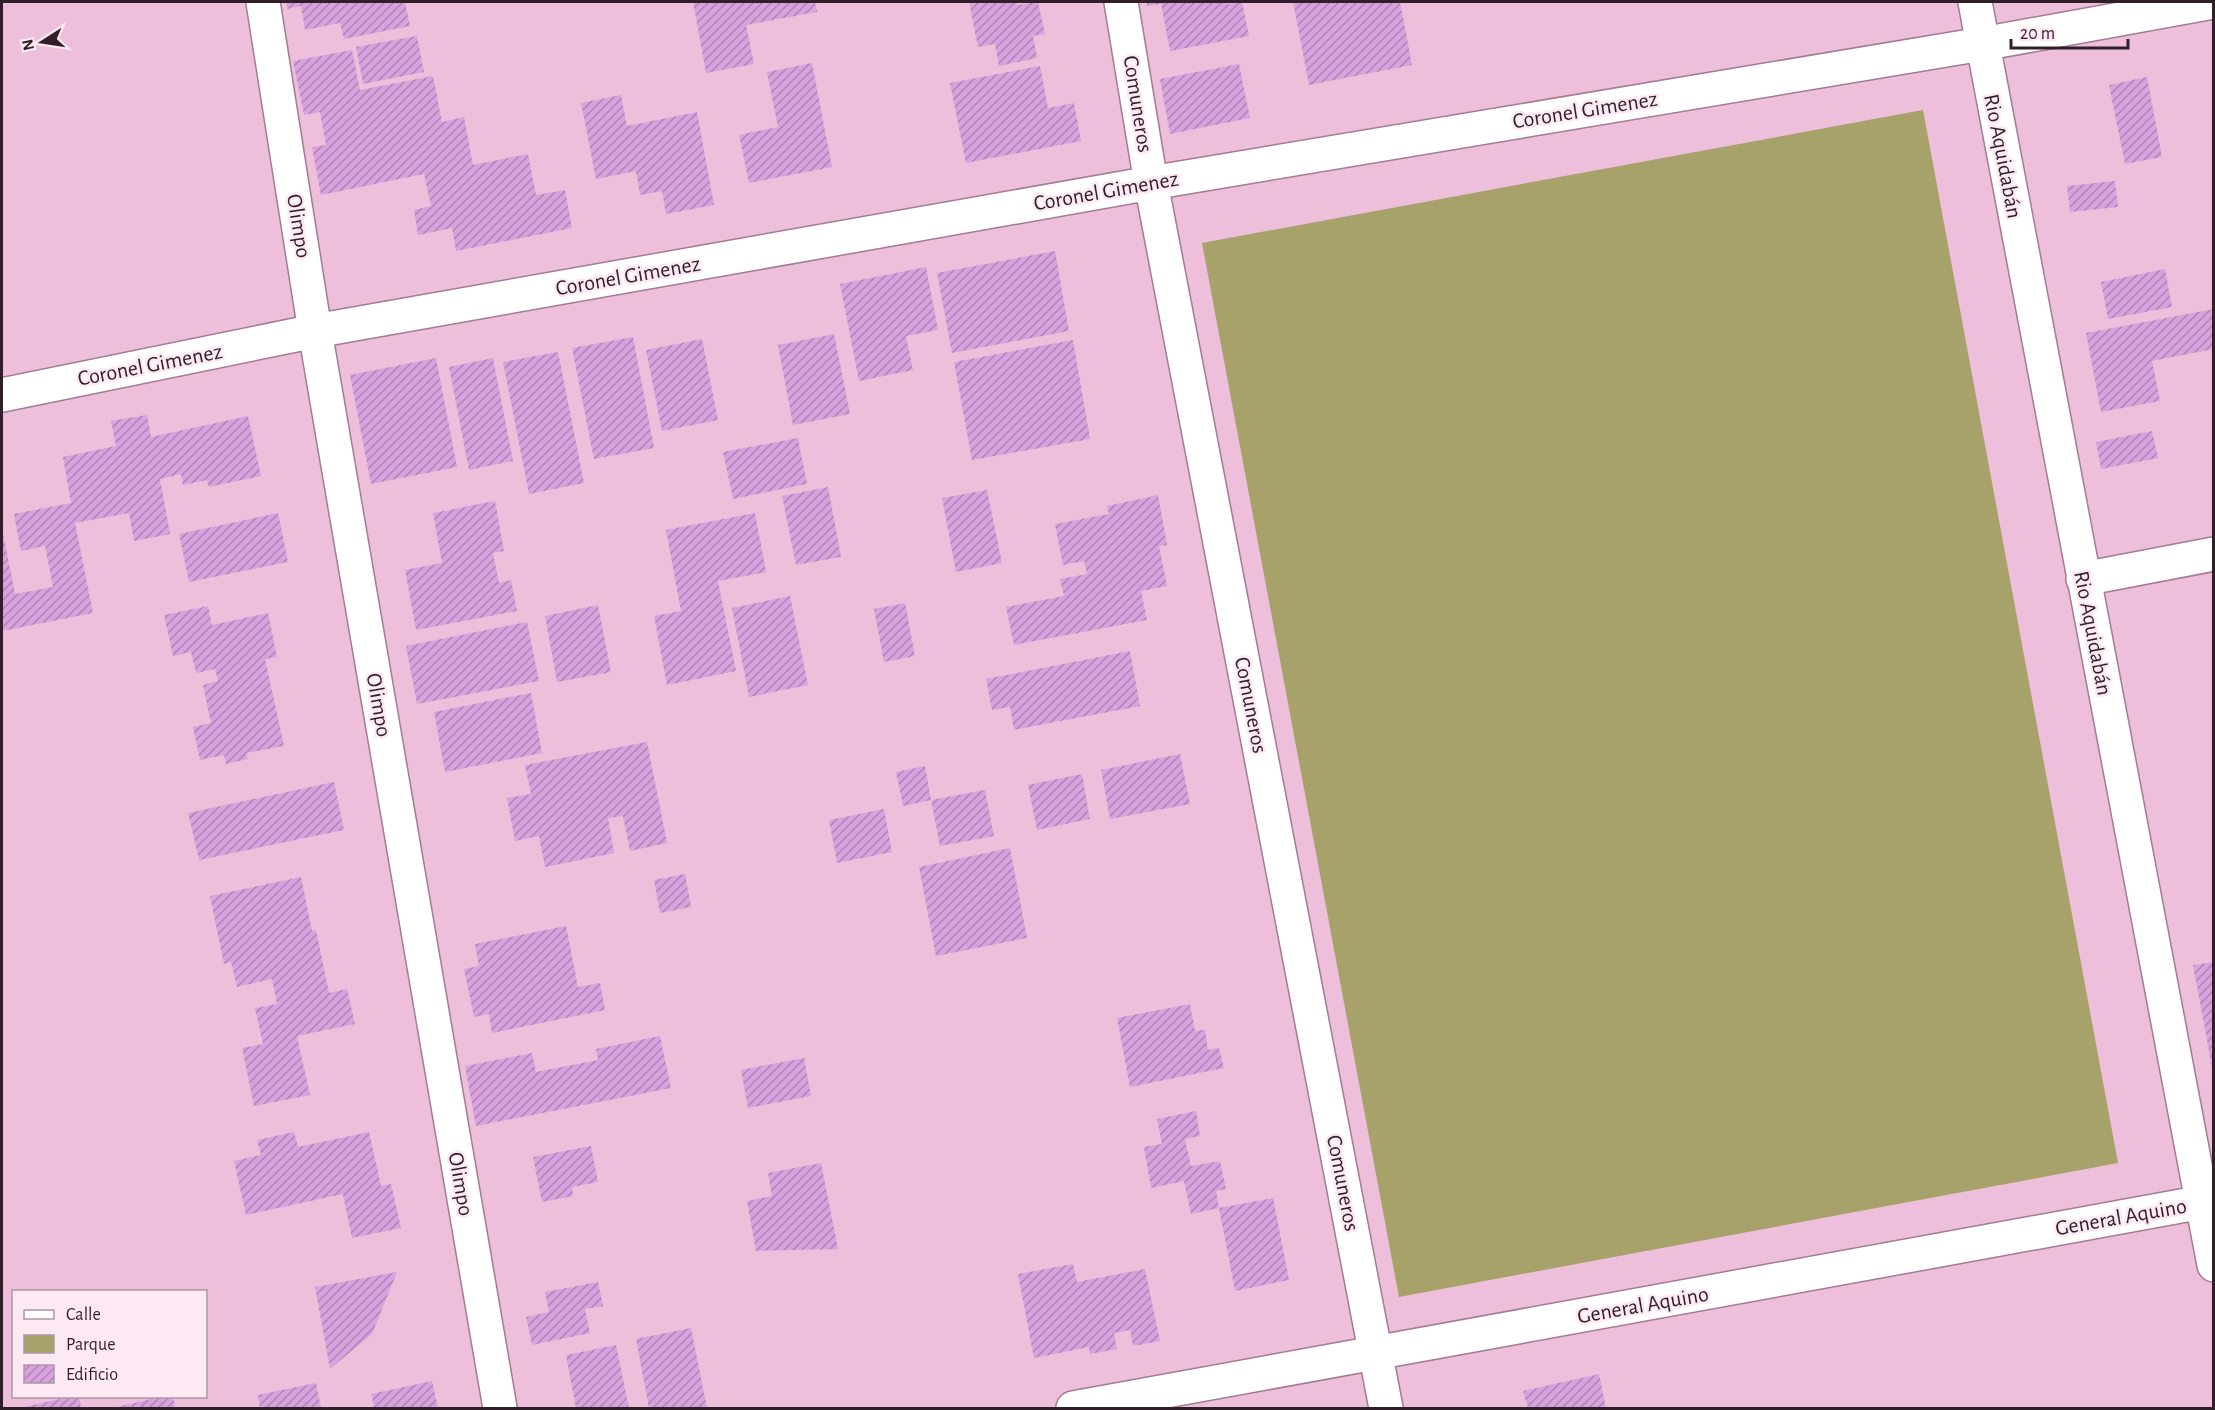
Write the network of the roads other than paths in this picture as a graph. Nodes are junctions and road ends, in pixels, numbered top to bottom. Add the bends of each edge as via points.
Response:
1 (263, 2) edge
2 (1121, 2) edge
3 (1975, 2) edge
4 (2214, 2) edge
5 (1982, 44) junction
6 (1151, 183) junction
7 (315, 331) junction
8 (2, 395) edge
9 (2214, 554) edge
10 (2083, 579) junction
11 (2208, 1201) edge
12 (2214, 1264) edge
13 (1376, 1354) junction
14 (500, 1408) edge
15 (1073, 1408) edge
16 (1386, 1408) edge

1 - 7 street, Olimpo
2 - 6 street, Comuneros
3 - 5 street, Rio Aquidabán
4 - 5 street, Coronel Gimenez
5 - 6 street, Coronel Gimenez
5 - 10 street, Rio Aquidabán
6 - 7 street, Coronel Gimenez
6 - 13 street, Comuneros
7 - 8 street, Coronel Gimenez
7 - 14 street, Olimpo
9 - 10 street
10 - 11 street, Rio Aquidabán
11 - 12 street, Rio Aquidabán
11 - 13 street, General Aquino
13 - 15 street, General Aquino
13 - 16 street, Comuneros

